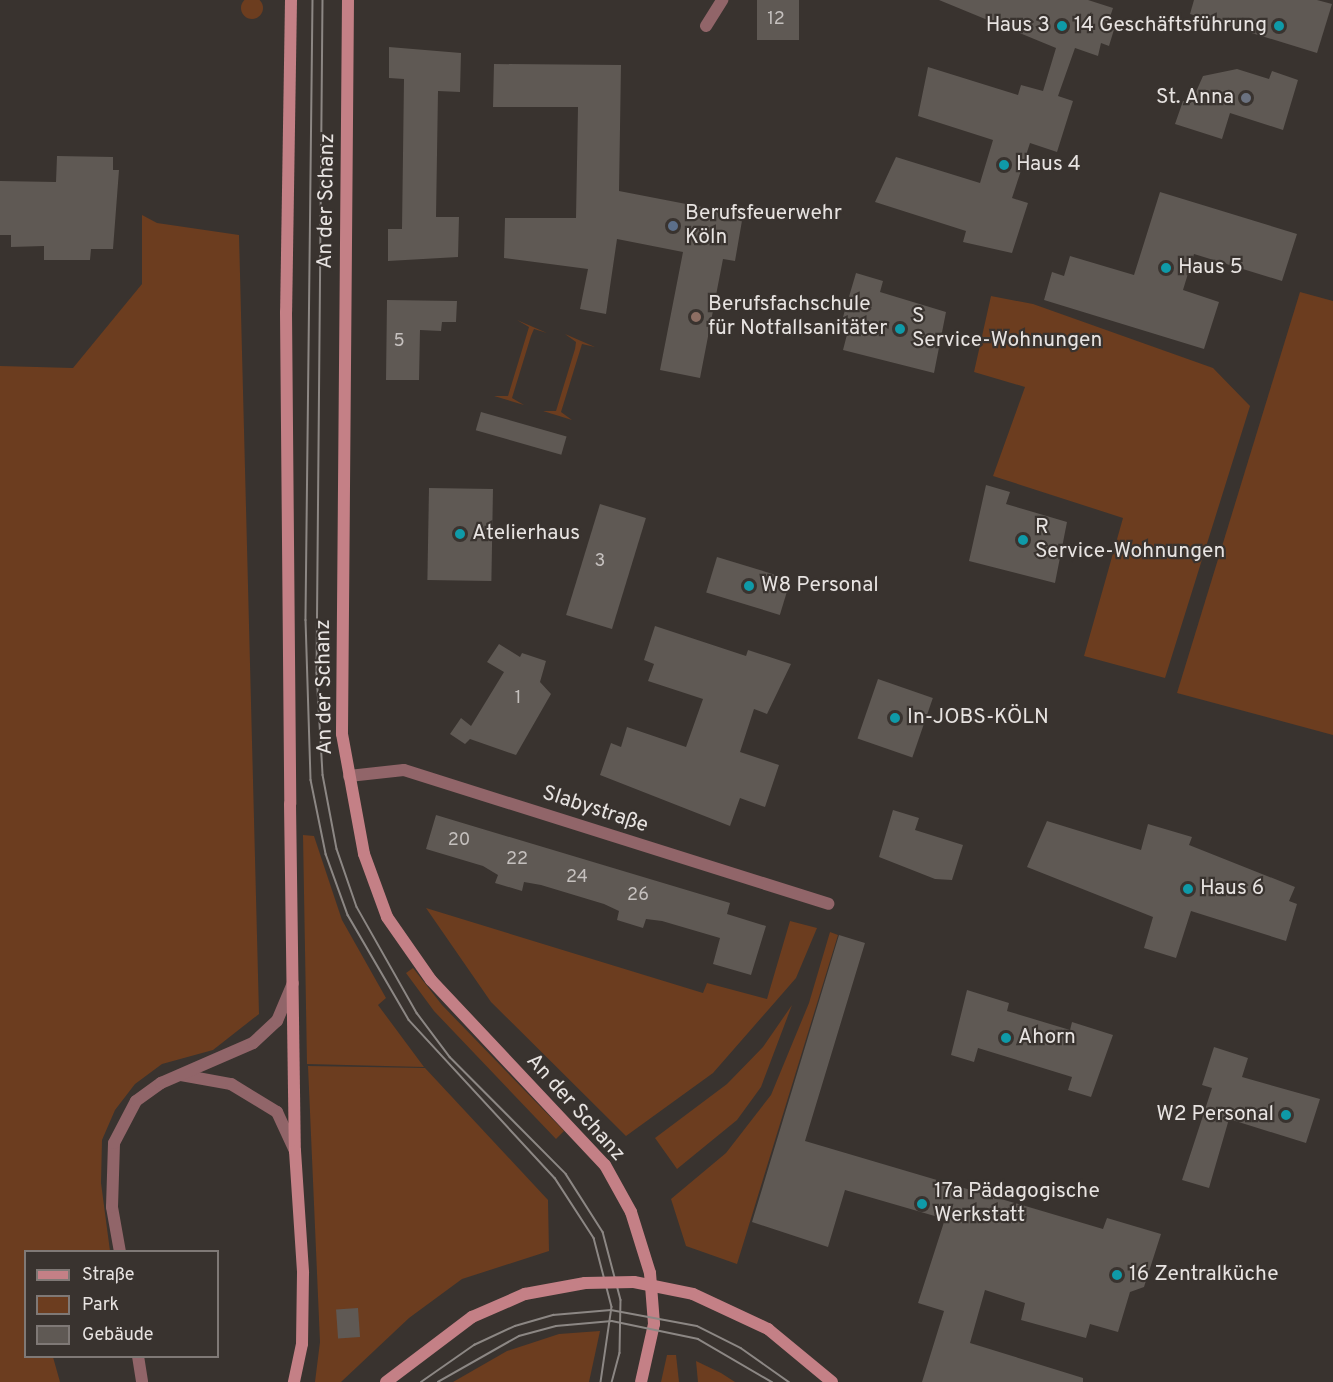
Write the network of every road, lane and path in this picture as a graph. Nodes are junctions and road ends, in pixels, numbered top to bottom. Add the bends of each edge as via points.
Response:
1 (291, 0) edge
2 (348, 0) edge
3 (722, 0) edge
4 (706, 27) dead end
5 (349, 776) junction
6 (828, 904) dead end
7 (293, 982) junction
8 (180, 1075) junction
9 (295, 1151) junction
10 (120, 1250) edge
11 (138, 1358) edge
12 (142, 1382) edge
13 (294, 1382) edge
14 (386, 1382) edge
15 (641, 1382) edge
16 (832, 1382) edge

1 - 7 main road, An der Schanz via 286,324
2 - 5 main road, An der Schanz via 342,734
3 - 4 street
5 - 6 street, Slabystraße via 405,770
5 - 15 main road, An der Schanz via 364,854 387,917 431,980 605,1165 631,1212 650,1273 654,1324
7 - 8 street via 277,1021 253,1043
7 - 9 main road, An der Schanz
8 - 9 street via 231,1084 277,1112
8 - 10 street via 136,1101 114,1143 112,1207
9 - 13 main road, An der Schanz via 303,1273 302,1344
11 - 12 street
14 - 16 main road, bridge via 472,1317 525,1294 585,1283 634,1282 693,1294 768,1329

